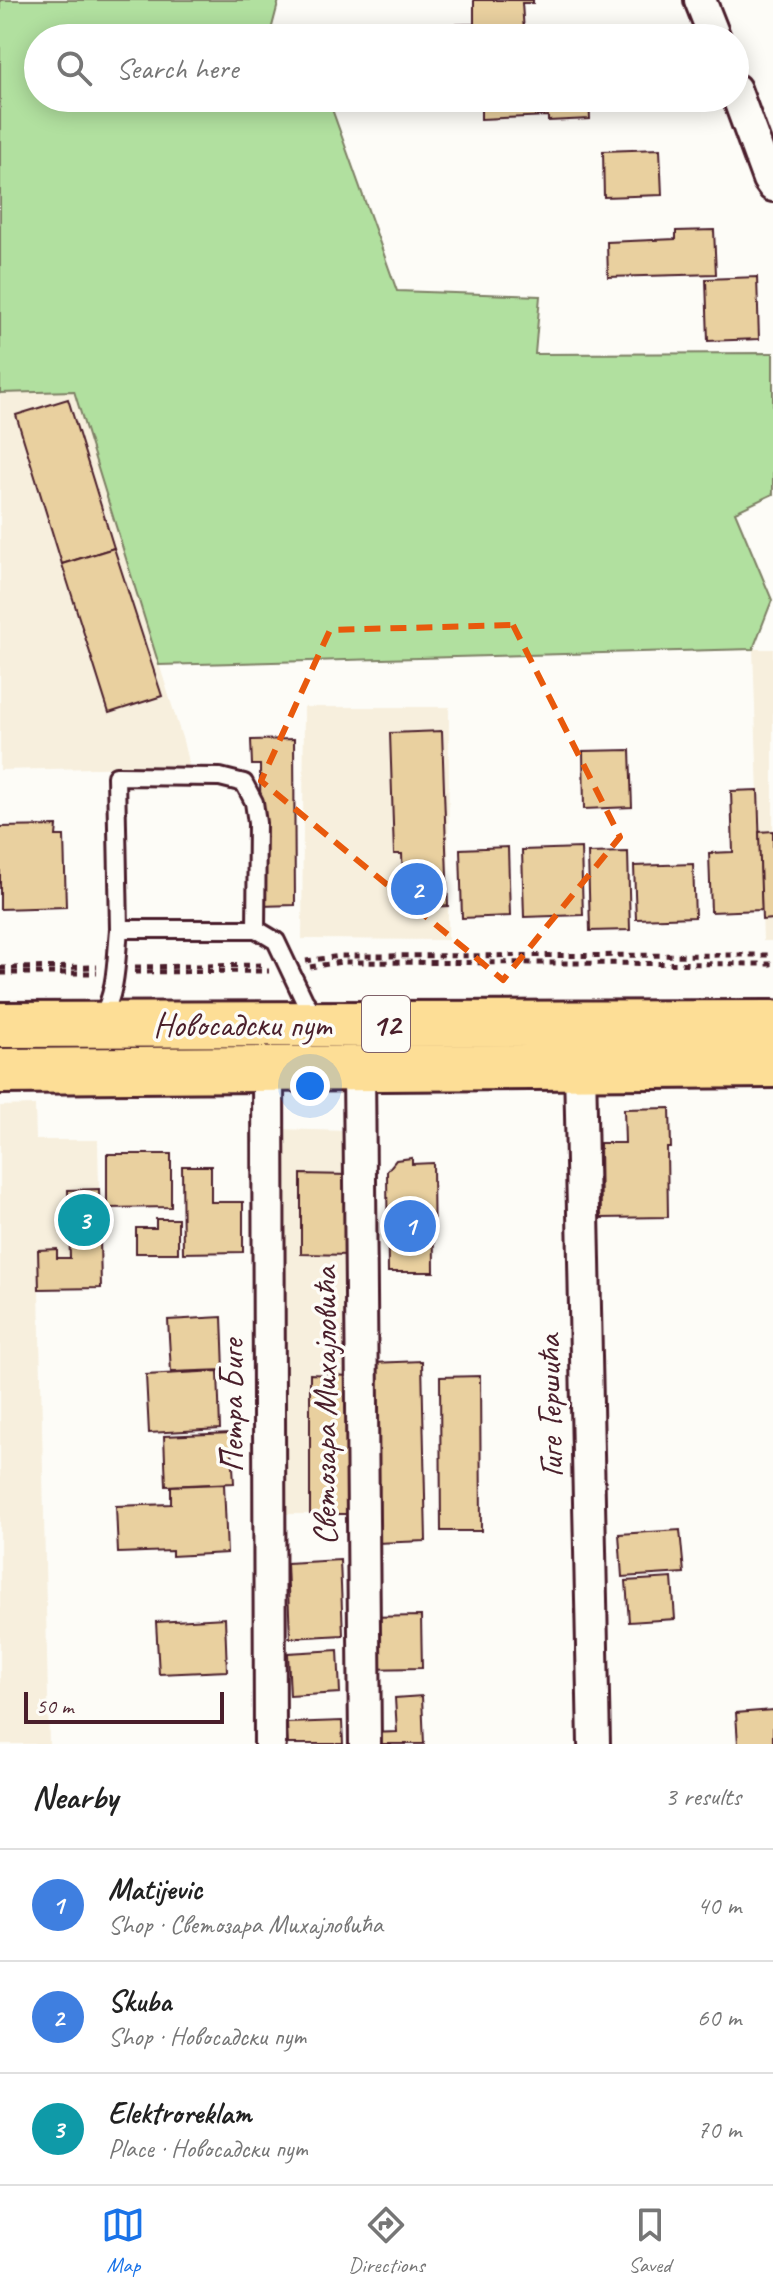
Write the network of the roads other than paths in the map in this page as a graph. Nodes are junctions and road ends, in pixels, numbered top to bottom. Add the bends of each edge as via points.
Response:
1 (700, 0) edge
2 (709, 24) edge
3 (743, 112) edge
4 (773, 186) edge
5 (119, 929) junction
6 (256, 929) junction
7 (98, 1023) junction
8 (773, 1023) edge
9 (0, 1025) edge
10 (323, 1025) junction
11 (773, 1065) edge
12 (580, 1066) junction
13 (268, 1068) junction
14 (359, 1068) junction
15 (0, 1071) edge
16 (270, 1744) edge
17 (365, 1744) edge
18 (594, 1744) edge

1 - 2 street
3 - 4 street
5 - 6 lane
5 - 6 lane via 116,776 220,777 244,783 257,823
5 - 7 lane via 109,1006
6 - 10 lane via 276,941 304,1000
7 - 9 main road, Новосадски пут / 12
7 - 10 main road, Новосадски пут / 12
8 - 10 main road, Новосадски пут / 12
11 - 12 main road, Новосадски пут / 12
12 - 14 main road, Новосадски пут / 12
12 - 18 street, Гиге Гершића
13 - 14 main road, Новосадски пут / 12
13 - 15 main road, Новосадски пут / 12
13 - 16 street, Петра Биге
14 - 17 street, Светозара Михајловића

